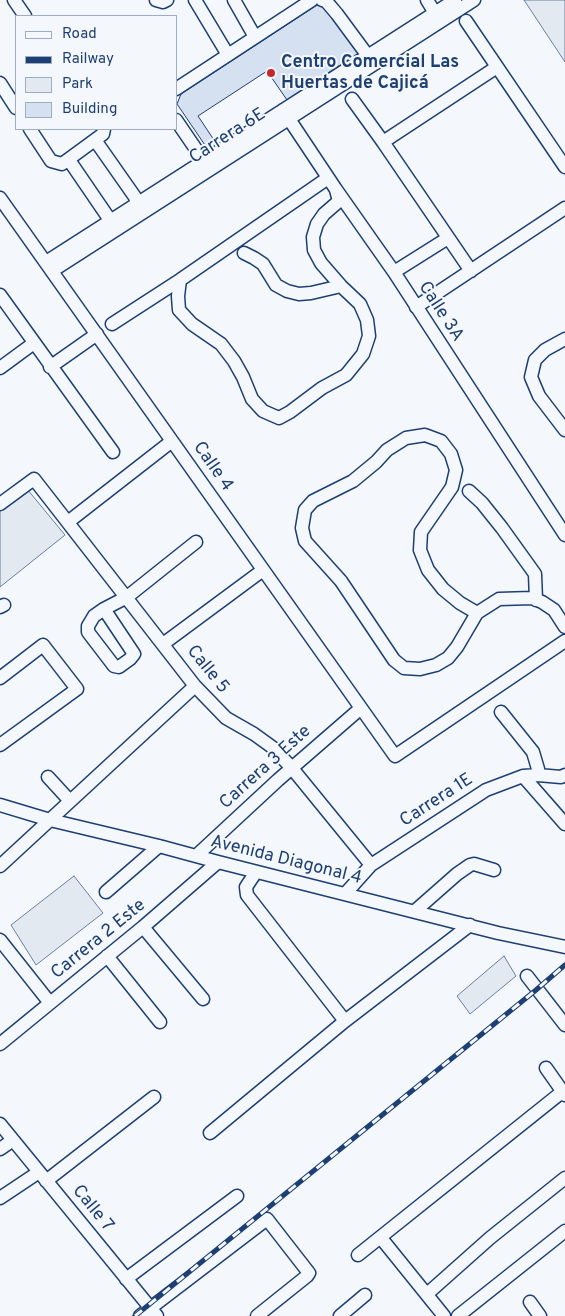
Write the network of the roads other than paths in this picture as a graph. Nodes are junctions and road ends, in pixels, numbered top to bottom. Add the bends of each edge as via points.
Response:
1 (14, 0) edge
2 (156, 0) edge
3 (167, 0) edge
4 (195, 0) edge
5 (234, 0) edge
6 (312, 0) edge
7 (322, 0) edge
8 (427, 0) edge
9 (456, 0) edge
10 (474, 0) edge
11 (435, 13) junction
12 (24, 15) edge
13 (466, 21) dead end
14 (255, 36) junction
15 (228, 55) junction
16 (368, 56) junction
17 (498, 68) junction
18 (0, 83) edge
19 (178, 88) edge
20 (352, 99) dead end
21 (15, 106) edge
22 (286, 114) junction
23 (178, 123) edge
24 (31, 130) edge
25 (104, 130) edge
26 (95, 140) junction
27 (383, 142) junction
28 (69, 160) junction
29 (204, 161) junction
30 (565, 168) edge
31 (332, 183) junction
32 (0, 198) edge
33 (137, 203) junction
34 (565, 208) edge
35 (110, 220) junction
36 (448, 238) junction
37 (244, 253) dead end
38 (49, 266) junction
39 (471, 271) junction
40 (394, 272) junction
41 (180, 280) junction
42 (341, 286) junction
43 (0, 296) edge
44 (416, 307) junction
45 (112, 324) dead end
46 (97, 334) junction
47 (565, 339) edge
48 (34, 343) junction
49 (50, 367) junction
50 (0, 368) edge
51 (565, 430) edge
52 (172, 441) junction
53 (113, 452) dead end
54 (469, 491) dead end
55 (0, 504) edge
56 (68, 522) junction
57 (565, 535) edge
58 (196, 542) dead end
59 (263, 570) junction
60 (127, 597) junction
61 (536, 600) junction
62 (104, 609) dead end
63 (477, 612) junction
64 (565, 627) edge
65 (565, 640) edge
66 (163, 644) junction
67 (0, 678) edge
68 (195, 686) junction
69 (361, 708) junction
70 (502, 712) dead end
71 (0, 745) edge
72 (292, 767) junction
73 (538, 775) junction
74 (565, 775) edge
75 (524, 776) junction
76 (48, 777) dead end
77 (70, 801) junction
78 (0, 805) edge
79 (50, 820) junction
80 (565, 824) edge
81 (160, 846) junction
82 (196, 856) junction
83 (218, 862) junction
84 (372, 865) junction
85 (0, 866) edge
86 (494, 870) dead end
87 (256, 872) junction
88 (106, 892) dead end
89 (345, 894) junction
90 (415, 911) junction
91 (470, 925) junction
92 (143, 927) junction
93 (0, 940) edge
94 (565, 946) edge
95 (107, 956) junction
96 (527, 976) dead end
97 (202, 1000) dead end
98 (50, 1003) junction
99 (345, 1021) junction
100 (160, 1022) dead end
101 (565, 1025) edge
102 (0, 1044) edge
103 (546, 1068) dead end
104 (564, 1093) edge
105 (154, 1097) dead end
106 (0, 1124) edge
107 (210, 1133) dead end
108 (13, 1140) junction
109 (0, 1149) edge
110 (43, 1176) junction
111 (565, 1178) edge
112 (237, 1196) dead end
113 (0, 1198) edge
114 (565, 1231) edge
115 (381, 1238) junction
116 (358, 1255) dead end
117 (126, 1279) junction
118 (427, 1294) junction
119 (365, 1296) dead end
120 (530, 1302) dead end
121 (149, 1313) edge
122 (257, 1316) edge
123 (340, 1316) edge
124 (444, 1316) edge
125 (458, 1316) edge
126 (540, 1316) edge

1 - 12 street
2 - 3 street
4 - 15 street
5 - 14 street
6 - 14 street
7 - 16 street via 338,14
8 - 11 street
9 - 11 street, Carrera 6E
10 - 22 street, Carrera 6E
11 - 16 street, Carrera 6E
13 - 17 street
14 - 15 street
15 - 19 street
16 - 22 street, Carrera 6E
17 - 27 street
17 - 30 street
18 - 21 street
20 - 27 street
22 - 29 street, Carrera 6E
22 - 31 street, Calle 3A
22 - 38 street, Carrera 6E
23 - 29 street
24 - 28 street via 51,161 62,164
25 - 26 street
26 - 28 street
26 - 33 street
27 - 36 street
28 - 35 street
29 - 33 street, Carrera 6E
31 - 40 street, Calle 3A
31 - 41 street
31 - 42 street via 339,201 317,224 313,236 314,250
32 - 38 street, Calle 4
33 - 35 street, Carrera 6E
34 - 39 street
35 - 38 street, Carrera 6E
36 - 39 street
36 - 40 street
37 - 42 street via 263,264 276,285 286,291 311,293
38 - 46 street, Calle 4
39 - 44 street
40 - 44 street, Calle 3A
41 - 42 street via 179,310 192,324 221,344 239,369 252,399 263,411 279,418 346,375 363,354 369,336 367,320 360,304
41 - 45 street
43 - 48 street
44 - 57 street, Calle 3A
46 - 49 street
46 - 52 street, Calle 4
47 - 51 street via 535,360 531,377 539,396
48 - 49 street
48 - 50 street
49 - 53 street
52 - 56 street
52 - 59 street, Calle 4
54 - 61 street via 502,528 535,574
55 - 56 street, Calle 5 via 34,479
56 - 60 street, Calle 5
58 - 60 street
59 - 66 street
59 - 69 street, Calle 4
60 - 62 street
60 - 66 street, Calle 5
61 - 63 street via 499,599
61 - 64 street via 554,610
63 - 63 street via 448,658 420,669 404,668 394,660 341,582 305,541 302,528 305,510 313,501 353,481 387,450 406,438 425,435 441,442 456,470 452,487 421,532 420,550 428,570 443,589
65 - 69 street, Calle 4 via 394,756
66 - 68 street, Calle 5
67 - 71 street via 43,646 77,689
68 - 72 street, Calle 5 via 226,718 272,747
68 - 77 street
69 - 72 street, Carrera 3 Este
70 - 73 street via 533,752
72 - 82 street, Carrera 3 Este
72 - 84 street, Calle 5
73 - 74 street, Carrera 1E
73 - 75 street, Carrera 1E
75 - 80 street
75 - 84 street, Carrera 1E via 486,790
76 - 77 street
77 - 79 street
78 - 79 street, Avenida Diagonal 4
79 - 81 street, Avenida Diagonal 4
79 - 85 street
81 - 82 street, Avenida Diagonal 4
81 - 88 street
82 - 83 street, Avenida Diagonal 4
83 - 87 street, Avenida Diagonal 4
83 - 92 street, Carrera 2 Este
84 - 89 street, Carrera 1E
86 - 90 street via 474,864 456,874
87 - 89 street, Avenida Diagonal 4
87 - 99 street via 246,887 247,895
89 - 90 street, Avenida Diagonal 4
90 - 91 street, Avenida Diagonal 4
91 - 94 street, Avenida Diagonal 4
91 - 99 street
92 - 95 street, Carrera 2 Este
92 - 97 street
93 - 98 street
95 - 98 street, Carrera 2 Este
95 - 100 street
96 - 101 street
98 - 102 street, Carrera 2 Este
99 - 107 street
103 - 104 street
104 - 115 street
105 - 110 street
106 - 108 street, Calle 7
108 - 109 street
108 - 110 street, Calle 7
110 - 113 street
110 - 117 street, Calle 7
111 - 118 street
112 - 117 street
114 - 125 street
115 - 116 street
115 - 118 street
117 - 121 street, Calle 7
118 - 124 street
119 - 123 street
120 - 126 street
121 - 122 street via 266,1219 309,1273

